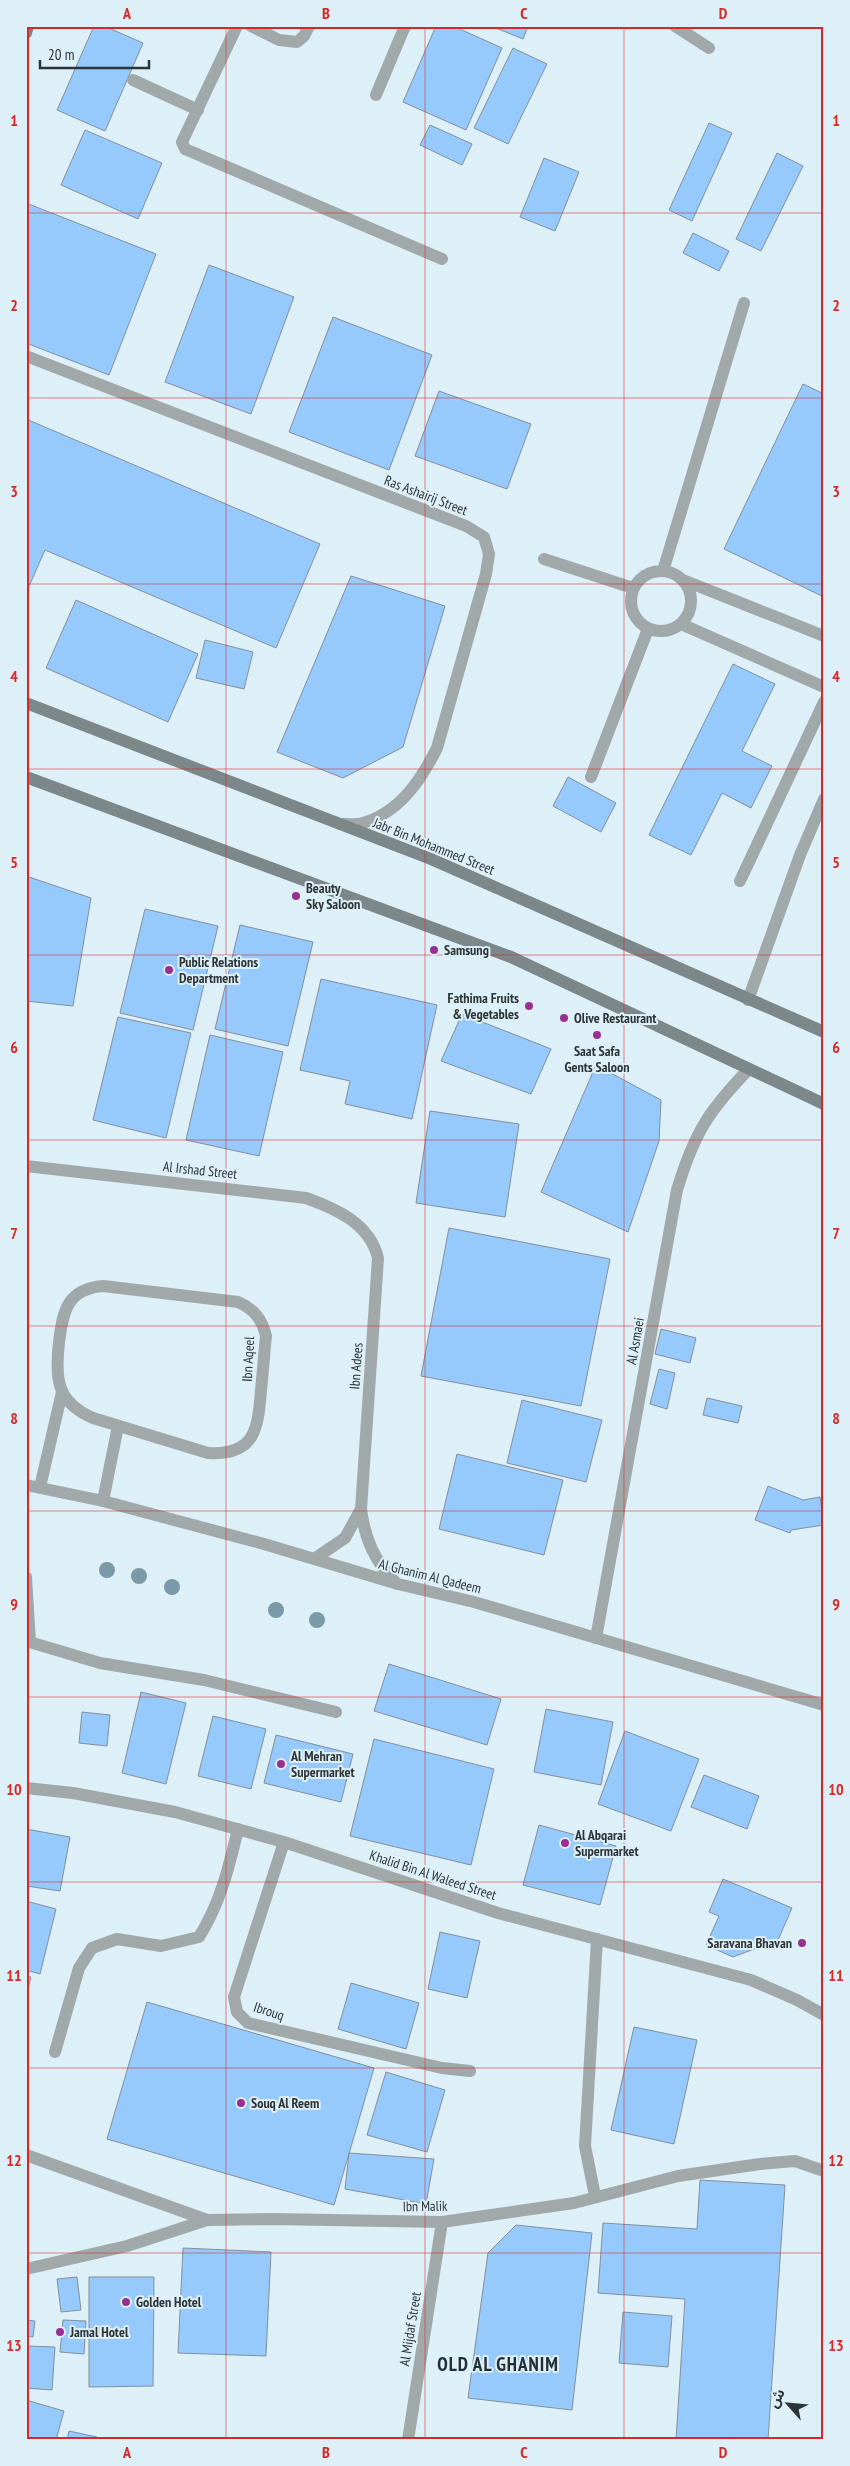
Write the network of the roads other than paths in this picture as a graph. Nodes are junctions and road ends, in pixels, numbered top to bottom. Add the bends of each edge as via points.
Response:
1 (28, 26) edge
2 (237, 26) edge
3 (251, 26) edge
4 (309, 26) edge
5 (405, 26) edge
6 (675, 26) edge
7 (26, 33) edge
8 (709, 48) dead end
9 (133, 80) dead end
10 (376, 95) dead end
11 (198, 110) junction
12 (442, 259) dead end
13 (744, 303) dead end
14 (26, 356) edge
15 (544, 559) dead end
16 (662, 571) junction
17 (683, 580) junction
18 (634, 588) junction
19 (681, 624) junction
20 (648, 629) junction
21 (824, 636) edge
22 (824, 687) edge
23 (824, 702) edge
24 (26, 703) edge
25 (26, 777) edge
26 (591, 777) dead end
27 (824, 799) edge
28 (338, 824) junction
29 (740, 881) dead end
30 (748, 1000) junction
31 (824, 1032) edge
32 (749, 1069) junction
33 (824, 1104) edge
34 (26, 1166) edge
35 (362, 1229) joint
36 (62, 1392) junction
37 (118, 1426) junction
38 (26, 1485) edge
39 (40, 1487) junction
40 (103, 1501) junction
41 (361, 1509) junction
42 (314, 1559) junction
43 (26, 1577) edge
44 (398, 1584) junction
45 (596, 1638) junction
46 (28, 1642) edge
47 (824, 1705) edge
48 (336, 1712) dead end
49 (26, 1788) edge
50 (238, 1829) junction
51 (284, 1842) junction
52 (597, 1939) junction
53 (824, 2016) edge
54 (55, 2052) dead end
55 (470, 2071) dead end
56 (26, 2155) edge
57 (824, 2171) edge
58 (595, 2196) junction
59 (207, 2220) junction
60 (442, 2222) junction
61 (26, 2269) edge
62 (408, 2440) edge

1 - 7 street
2 - 11 street
3 - 4 street via 288,43 297,42
5 - 10 street
6 - 8 street
9 - 11 street
11 - 12 street via 182,142 185,149
13 - 16 street
14 - 28 street, Ras Ashairij Street via 466,526 484,537 488,554 486,574 437,748 425,772 408,794 387,812 363,824
15 - 18 street
16 - 17 street
16 - 18 street via 651,572
17 - 19 street via 690,591 692,603
17 - 21 street
18 - 20 street via 630,600 632,612
19 - 20 street via 659,632
19 - 22 street
20 - 26 street
23 - 29 street
24 - 28 street, Jabr Bin Mohammed Street
25 - 32 street via 502,954
27 - 30 street via 800,855
28 - 30 street, Jabr Bin Mohammed Street via 431,859
30 - 31 street, Jabr Bin Mohammed Street
32 - 33 street
32 - 45 street, Al Asmaei via 724,1094 703,1123 677,1190
34 - 35 street, Al Irshad Street via 306,1198 337,1209
35 - 41 street, Ibn Adees via 372,1241 378,1258
36 - 37 street, Ibn Aqeel via 80,1412
36 - 37 street, Ibn Aqeel via 56,1369 65,1310 71,1300 91,1287 238,1302 257,1315 266,1336 259,1420 254,1436 241,1448 225,1454 208,1453
36 - 39 street
37 - 40 street
38 - 39 street, Al Ghanim Al Qadeem
39 - 40 street, Al Ghanim Al Qadeem
40 - 42 street, Al Ghanim Al Qadeem
41 - 42 street, Ibn Adees via 345,1538
41 - 44 street, Ibn Adees via 371,1551 382,1569
42 - 44 street, Al Ghanim Al Qadeem
43 - 46 street
44 - 45 street, Al Ghanim Al Qadeem via 474,1602
45 - 47 street, Al Ghanim Al Qadeem
46 - 48 street via 100,1663 204,1680
49 - 50 street, Khalid Bin Al Waleed Street via 73,1793 175,1812
50 - 51 street, Khalid Bin Al Waleed Street
50 - 54 street via 216,1907 199,1937 161,1946 117,1939 92,1948 80,1968
51 - 52 street, Khalid Bin Al Waleed Street via 498,1912
51 - 55 street, Ibrouq via 234,1997 237,2012 248,2023 434,2067
52 - 53 street, Khalid Bin Al Waleed Street via 751,1980
52 - 58 street via 585,2146
56 - 59 street
57 - 58 street, Ibn Malik via 794,2161 760,2164 678,2176
58 - 60 street, Ibn Malik via 574,2203
59 - 60 street, Ibn Malik
59 - 61 street, Ibn Malik via 127,2246
60 - 62 street, Al Mijdaf Street

